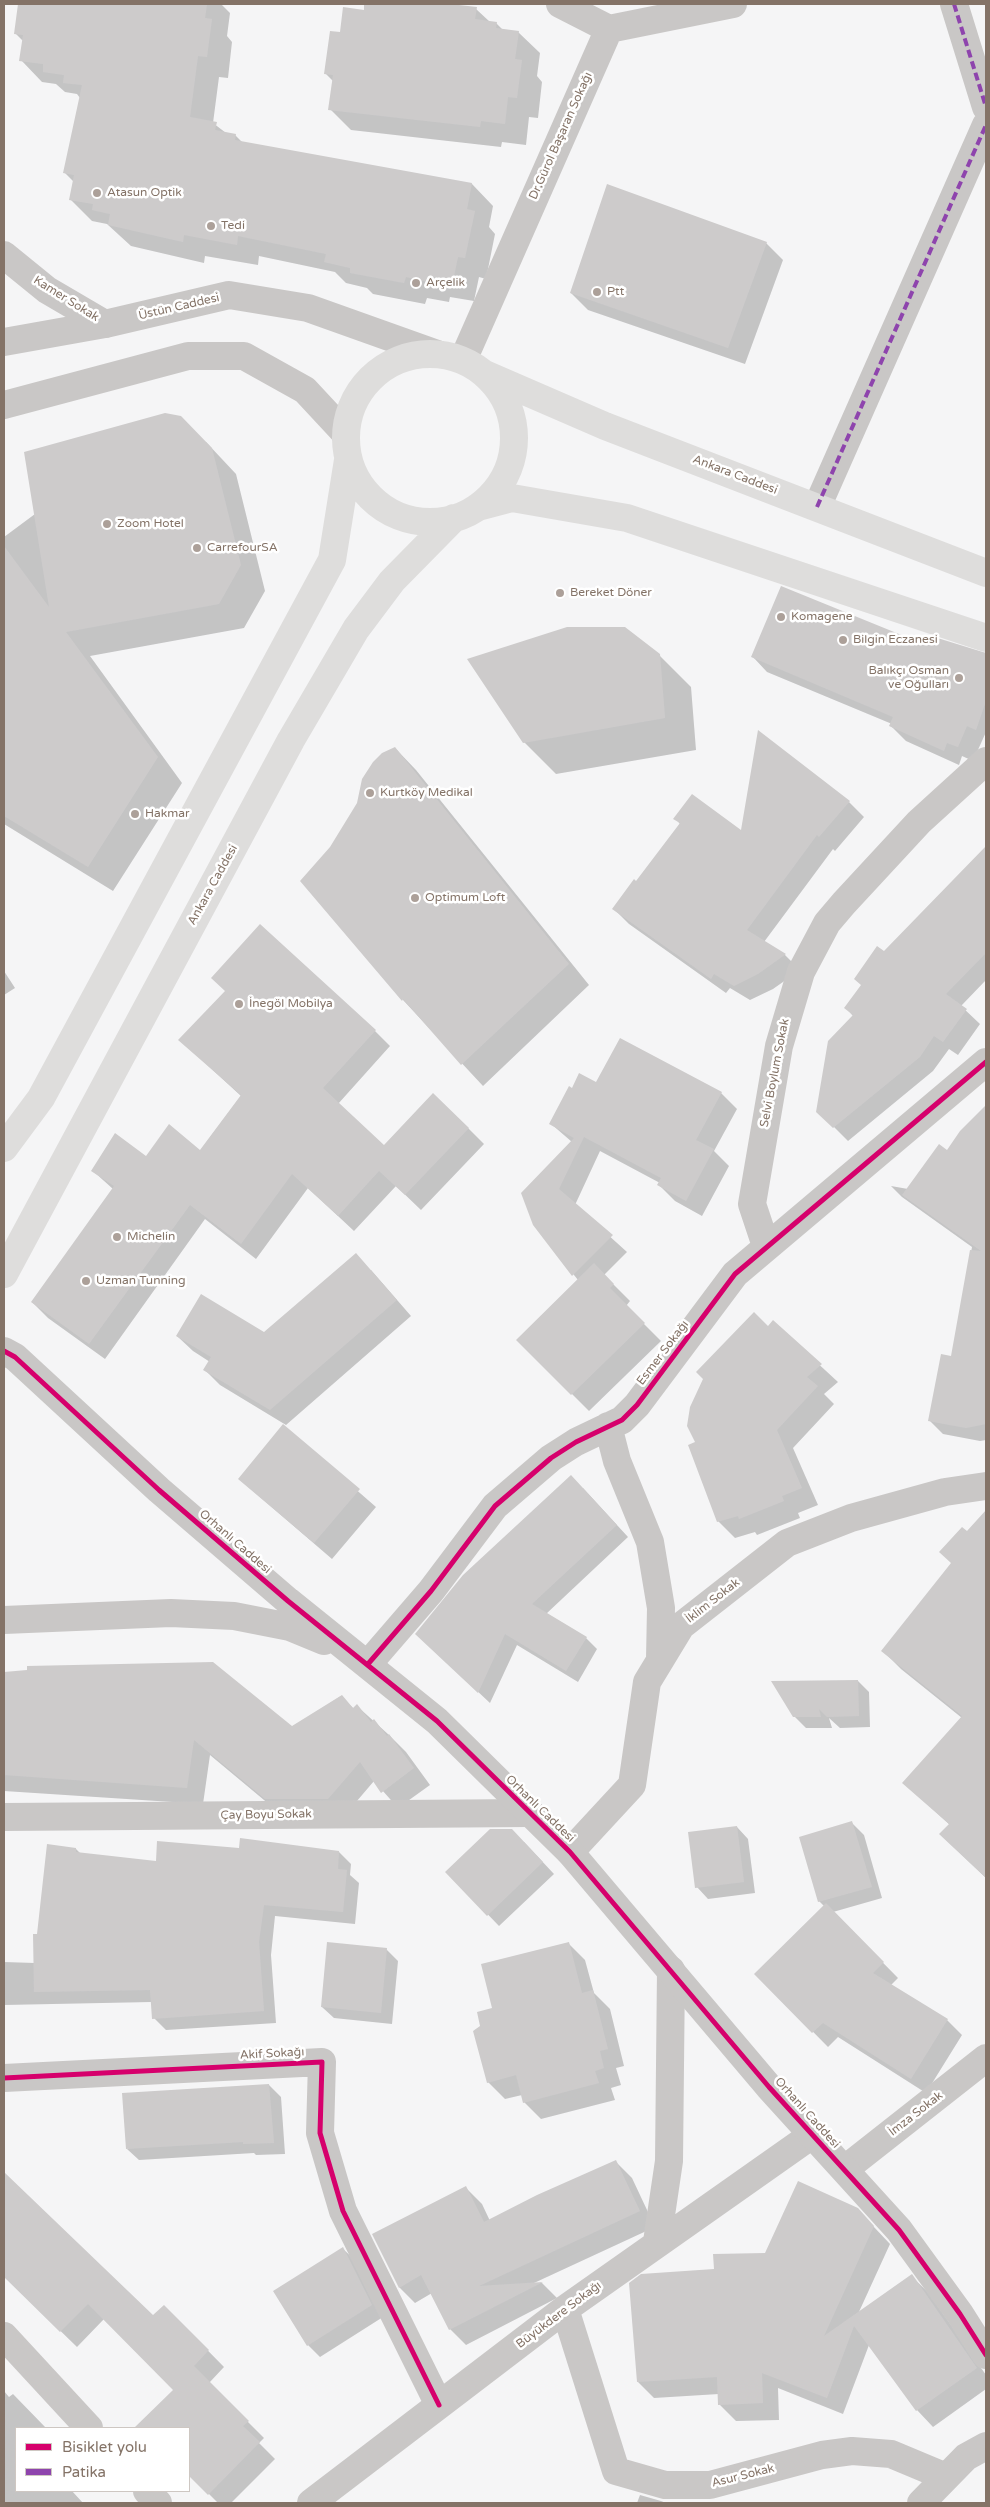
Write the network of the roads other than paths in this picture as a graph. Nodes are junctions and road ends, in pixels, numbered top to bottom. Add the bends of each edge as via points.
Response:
1 (560, 4) edge
2 (733, 4) edge
3 (954, 4) edge
4 (608, 29) junction
5 (986, 107) edge
6 (986, 125) edge
7 (4, 255) edge
8 (106, 324) junction
9 (4, 342) edge
10 (437, 354) junction
11 (474, 367) junction
12 (4, 405) edge
13 (345, 433) junction
14 (348, 460) junction
15 (817, 507) junction
16 (466, 513) junction
17 (986, 573) edge
18 (986, 638) edge
19 (986, 761) edge
20 (986, 1062) edge
21 (4, 1148) edge
22 (766, 1246) junction
23 (4, 1274) edge
24 (4, 1351) edge
25 (608, 1426) junction
26 (986, 1486) edge
27 (4, 1620) edge
28 (362, 1659) junction
29 (660, 1661) junction
30 (528, 1813) junction
31 (4, 1817) edge
32 (570, 1852) junction
33 (671, 1970) junction
34 (986, 2058) edge
35 (4, 2078) edge
36 (812, 2135) junction
37 (845, 2169) junction
38 (657, 2242) junction
39 (565, 2309) junction
40 (4, 2336) edge
41 (986, 2355) edge
42 (439, 2405) junction
43 (88, 2427) edge
44 (986, 2446) edge
45 (946, 2477) junction
46 (148, 2492) edge
47 (158, 2503) edge
48 (311, 2503) edge
49 (921, 2503) edge

1 - 4 street
2 - 4 street
3 - 5 street
4 - 11 street, Dr.Gürol Başaran Sokağı
6 - 15 street
7 - 8 street, Kamer Sokak via 47,290
8 - 9 street, Üstün Caddesi
8 - 10 street, Üstün Caddesi via 229,295 308,308
10 - 11 main road
10 - 13 main road via 410,356 385,366 365,383 351,407
11 - 15 main road, Ankara Caddesi via 605,426
11 - 16 main road via 501,393 512,417 514,442 509,467 497,489
12 - 13 street via 188,356 244,356 305,390
13 - 14 main road
14 - 16 main road via 360,484 378,504 401,517 428,522
14 - 21 main road via 332,560 41,1098
15 - 17 main road, Ankara Caddesi
16 - 18 main road via 512,498 627,518
16 - 23 main road, Ankara Caddesi via 392,581 356,629 291,740
19 - 22 street, Selvi Boylum Sokak via 919,822 844,903 827,924 801,972 779,1046 752,1204
20 - 22 street, Esmer Sokağı
22 - 25 street, Esmer Sokağı via 735,1274 637,1405 622,1420
24 - 28 street, Orhanlı Caddesi via 166,1497
25 - 28 street, Esmer Sokağı via 552,1458 495,1506 431,1591
25 - 29 street via 617,1461 650,1542 661,1608
26 - 29 street, İklim Sokak via 945,1492 851,1518 787,1543 682,1626
27 - 28 street via 171,1614 234,1616 290,1627
28 - 30 street, Orhanlı Caddesi via 437,1721
29 - 32 street, İklim Sokak via 647,1682 632,1785
30 - 31 street, Çay Boyu Sokak
30 - 32 street, Orhanlı Caddesi
32 - 33 street, Orhanlı Caddesi
33 - 36 street, Orhanlı Caddesi
33 - 38 street via 669,2161
34 - 37 street, İmza Sokak
35 - 42 street, Akif Sokağı via 322,2062 320,2132 343,2211
36 - 37 street, Orhanlı Caddesi
36 - 38 street, Büyükdere Sokağı
37 - 41 street, Orhanlı Caddesi via 899,2230
38 - 39 street, Büyükdere Sokağı
39 - 42 street, Büyükdere Sokağı
39 - 45 street, Asur Sokak via 616,2471 665,2485 710,2485 822,2454 852,2451 891,2454
40 - 43 street
42 - 48 street, Büyükdere Sokağı
44 - 45 street via 966,2457
45 - 49 street
46 - 47 street

